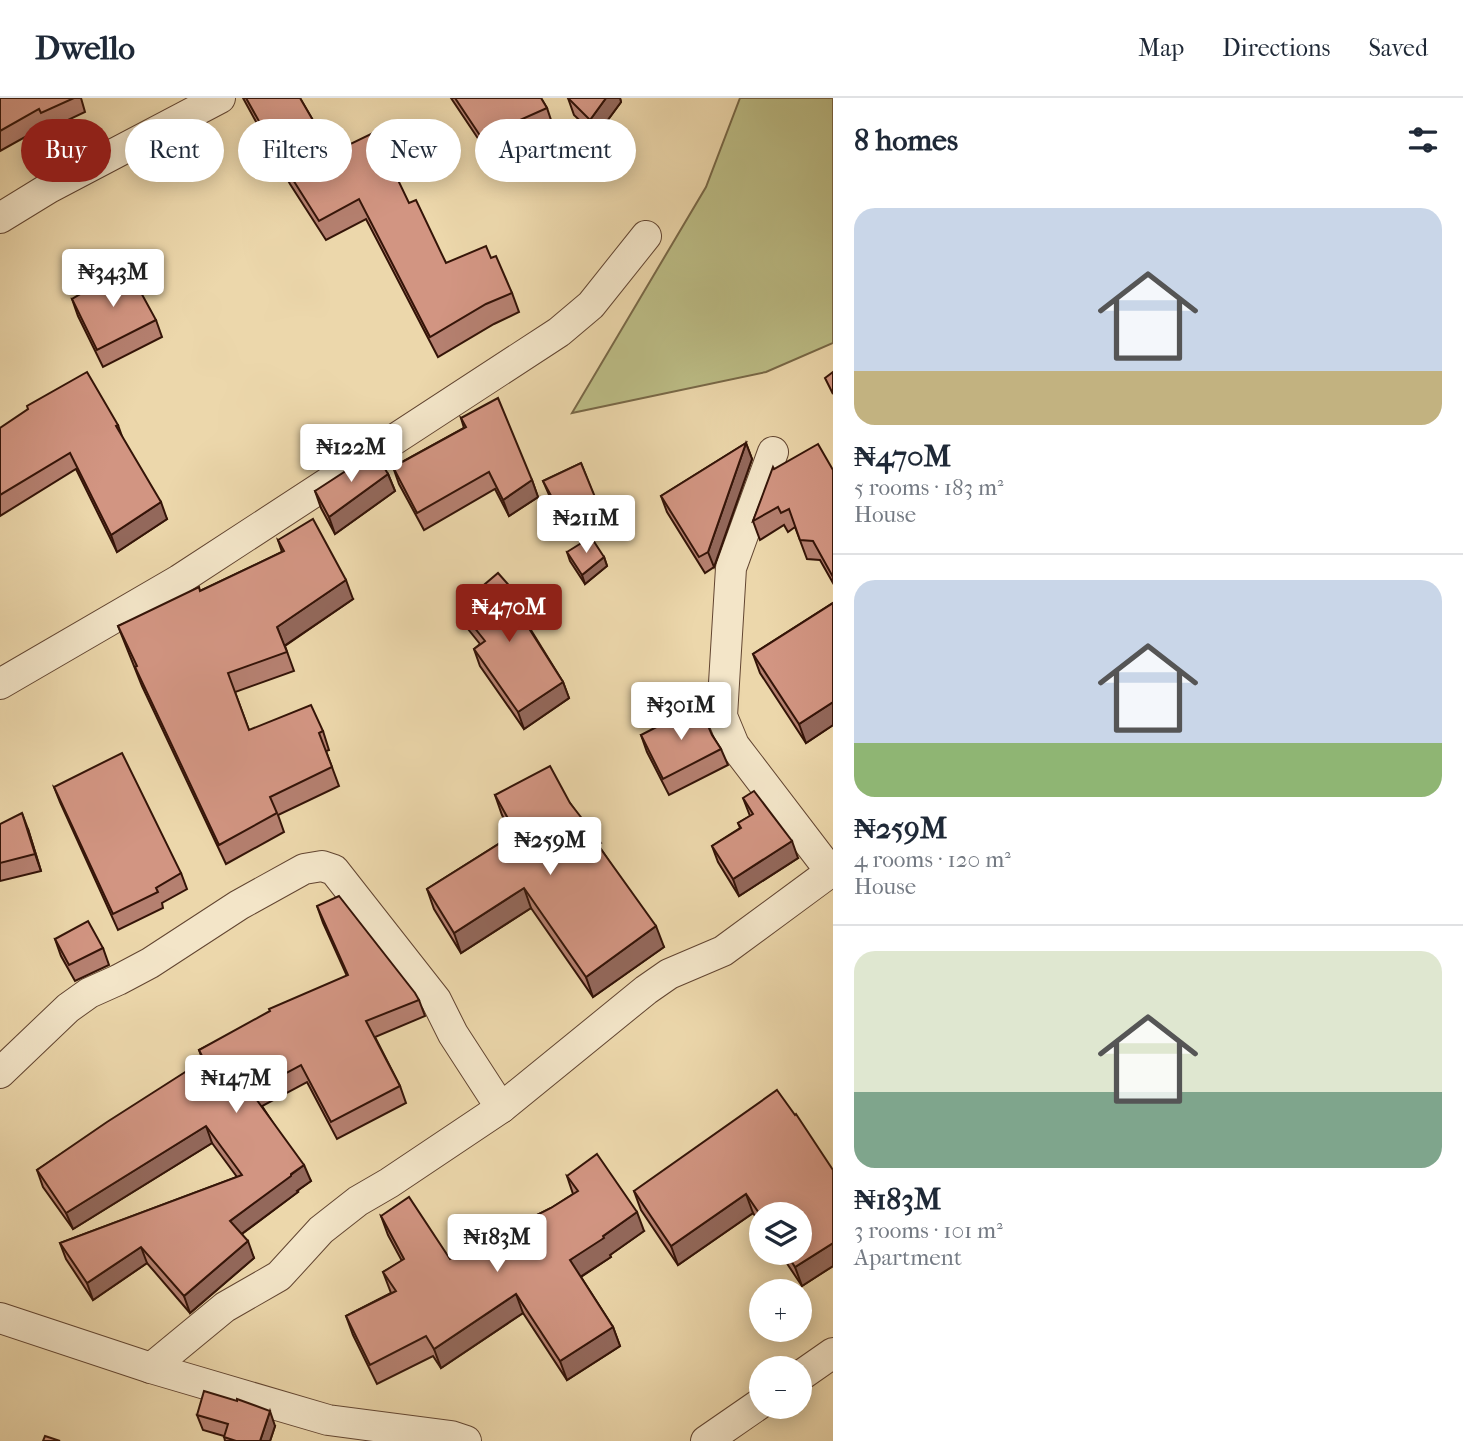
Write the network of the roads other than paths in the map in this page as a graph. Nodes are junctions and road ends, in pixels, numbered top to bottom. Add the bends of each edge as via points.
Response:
1 (220, 98) edge
2 (0, 218) edge
3 (646, 236) dead end
4 (773, 452) dead end
5 (0, 684) edge
6 (832, 871) edge
7 (0, 1073) edge
8 (500, 1108) junction
9 (0, 1318) edge
10 (833, 1353) edge
11 (150, 1368) junction
12 (812, 1368) edge
13 (749, 1411) edge
14 (325, 1431) edge
15 (466, 1441) edge
16 (706, 1441) edge

1 - 2 street
3 - 5 street via 591,304 559,332 179,580
4 - 6 street via 731,568 722,716 734,746
6 - 8 street via 723,951 669,974 646,990
7 - 8 street via 89,993 150,963 304,869 323,866 334,870 436,1000
8 - 11 street via 358,1201 321,1230 279,1276 225,1307
9 - 11 street
10 - 12 street
11 - 14 street
13 - 16 street
14 - 15 street via 450,1436

